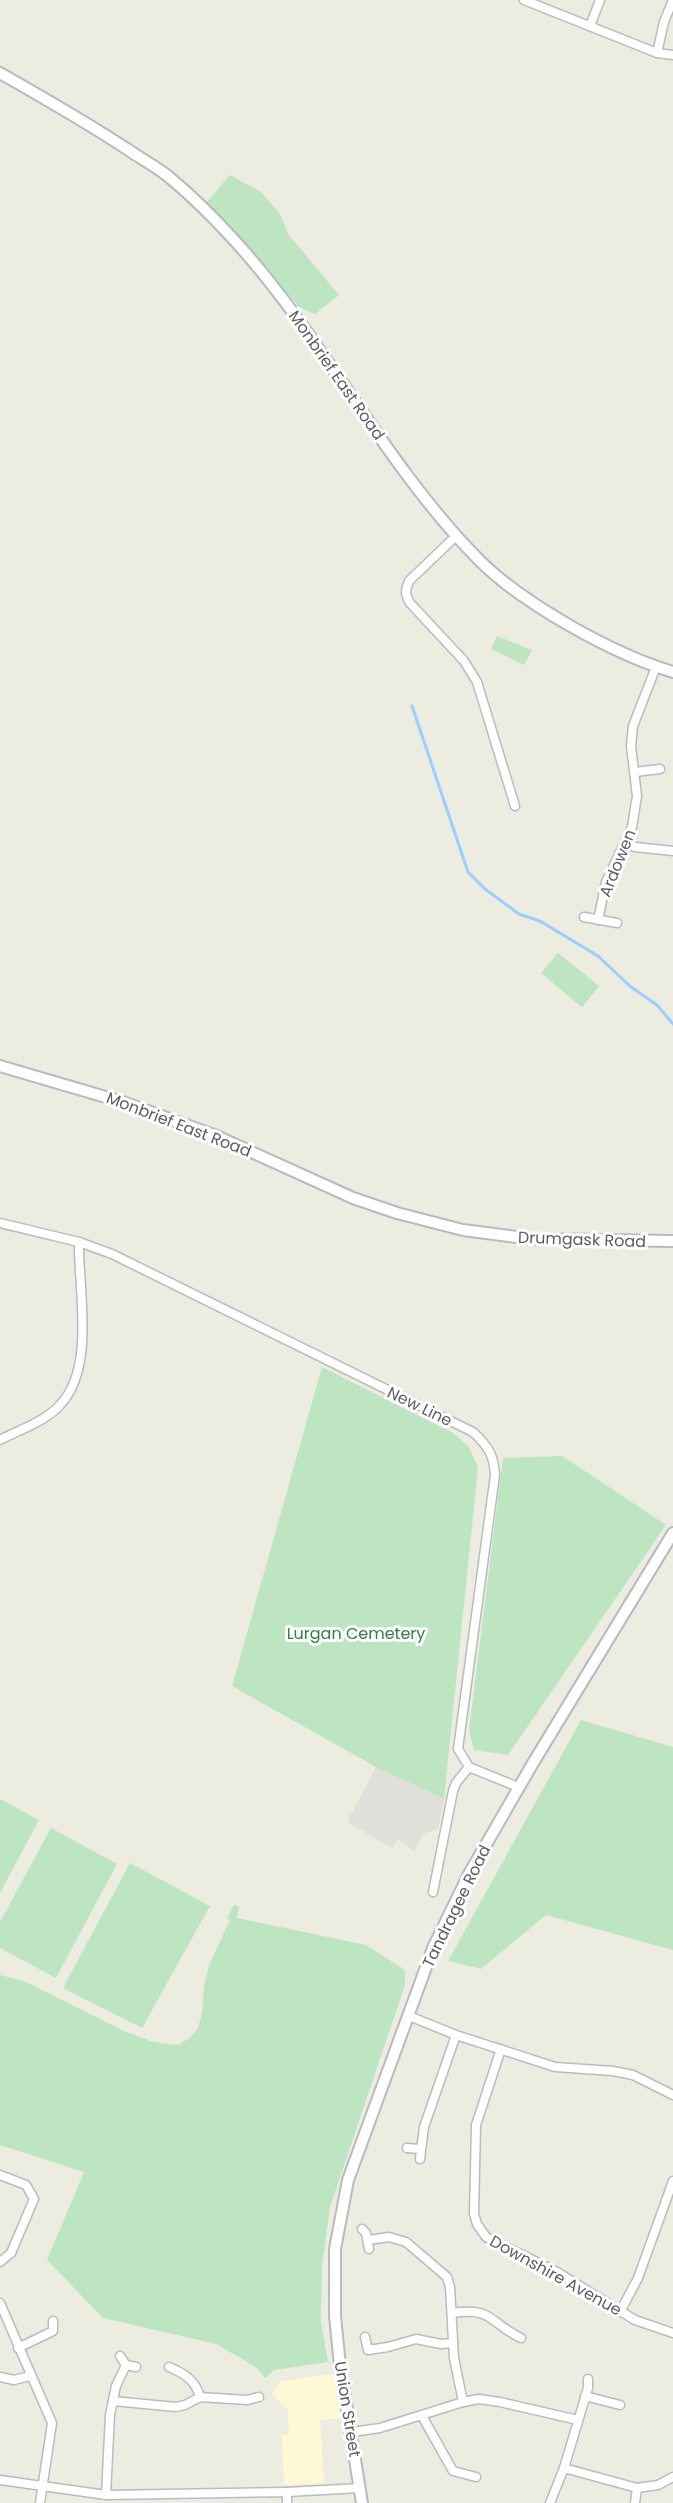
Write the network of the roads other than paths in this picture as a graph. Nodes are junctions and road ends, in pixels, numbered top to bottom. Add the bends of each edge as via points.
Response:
1 (524, 0) edge
2 (600, 0) edge
3 (673, 0) edge
4 (590, 26) junction
5 (657, 53) junction
6 (673, 55) edge
7 (0, 73) edge
8 (456, 536) junction
9 (656, 667) junction
10 (673, 672) edge
11 (660, 769) dead end
12 (635, 772) junction
13 (515, 806) dead end
14 (625, 844) junction
15 (673, 851) edge
16 (584, 917) dead end
17 (598, 920) junction
18 (617, 923) dead end
19 (0, 1066) edge
20 (353, 1197) joint
21 (0, 1223) edge
22 (673, 1241) edge
23 (79, 1242) junction
24 (0, 1440) edge
25 (673, 1533) edge
26 (469, 1767) junction
27 (518, 1788) junction
28 (433, 1892) dead end
29 (409, 2016) junction
30 (456, 2035) junction
31 (501, 2049) junction
32 (673, 2095) edge
33 (407, 2148) dead end
34 (0, 2175) edge
35 (673, 2183) edge
36 (362, 2229) dead end
37 (0, 2262) edge
38 (0, 2303) edge
39 (620, 2312) junction
40 (452, 2313) junction
41 (335, 2316) joint
42 (52, 2321) dead end
43 (673, 2333) edge
44 (365, 2337) dead end
45 (521, 2338) dead end
46 (453, 2343) junction
47 (18, 2348) junction
48 (120, 2356) dead end
49 (126, 2365) junction
50 (136, 2367) dead end
51 (169, 2367) dead end
52 (30, 2376) junction
53 (0, 2377) edge
54 (588, 2379) dead end
55 (585, 2396) junction
56 (200, 2397) junction
57 (259, 2397) dead end
58 (113, 2401) junction
59 (463, 2402) junction
60 (620, 2406) dead end
61 (422, 2416) junction
62 (578, 2420) junction
63 (352, 2432) junction
64 (564, 2468) junction
65 (476, 2477) dead end
66 (673, 2477) edge
67 (0, 2480) edge
68 (42, 2487) junction
69 (360, 2488) junction
70 (637, 2488) junction
71 (287, 2492) junction
72 (106, 2495) junction
73 (40, 2503) edge
74 (287, 2503) edge
75 (362, 2503) edge
76 (550, 2503) edge
77 (635, 2503) edge

1 - 4 street
2 - 4 street
3 - 5 street
4 - 5 street
5 - 6 street
7 - 8 street, Monbrief East Road via 82,119 169,177 234,240 274,288
8 - 9 street, Monbrief East Road via 512,588 612,648
8 - 13 street via 409,581 406,596 470,668
9 - 10 street, Monbrief East Road
9 - 12 street, Ardowen via 633,726
11 - 12 street
12 - 14 street, Ardowen via 636,806
14 - 15 street
14 - 17 street, Ardowen via 606,882
16 - 17 street
17 - 18 street
19 - 20 street, Monbrief East Road via 106,1097 214,1135
20 - 22 street, Drumgask Road via 463,1230 532,1239
21 - 23 street, New Line
23 - 24 street via 83,1346 70,1391 52,1412
23 - 26 street, New Line via 112,1254 316,1354 473,1432 487,1444 494,1458 495,1475 458,1749
25 - 27 street, Tandragee Road
26 - 27 street
26 - 28 street via 453,1791
27 - 29 street, Tandragee Road via 440,1934
29 - 30 street
29 - 41 street, Tandragee Road via 348,2180 335,2249
30 - 31 street
30 - 33 street via 424,2127 420,2154
31 - 32 street via 555,2067 633,2075
31 - 39 street, Downshire Avenue via 476,2125 477,2224 486,2237 557,2272
34 - 37 street via 26,2185 34,2199 11,2253
35 - 39 street via 638,2278
36 - 40 street via 368,2245 389,2236 406,2242 447,2277
38 - 47 street
39 - 43 street, Downshire Avenue
40 - 45 street via 483,2312
40 - 46 street
41 - 63 street, Union Street
42 - 47 street via 54,2331
44 - 46 street via 368,2350 416,2338
46 - 59 street
47 - 52 street
48 - 49 street
49 - 50 street
49 - 58 street
51 - 56 street via 187,2375
52 - 53 street via 14,2380
52 - 68 street via 52,2427
54 - 55 street
55 - 60 street
55 - 62 street
56 - 57 street
56 - 58 street via 176,2407
58 - 72 street
59 - 61 street
59 - 62 street via 500,2402
61 - 63 street
61 - 65 street via 453,2471
62 - 64 street
63 - 69 street, Union Street
64 - 70 street
64 - 76 street
66 - 70 street via 658,2485
67 - 68 street
68 - 72 street
68 - 73 street
69 - 71 street
69 - 75 street, Union Street
70 - 77 street
71 - 72 street
71 - 74 street

